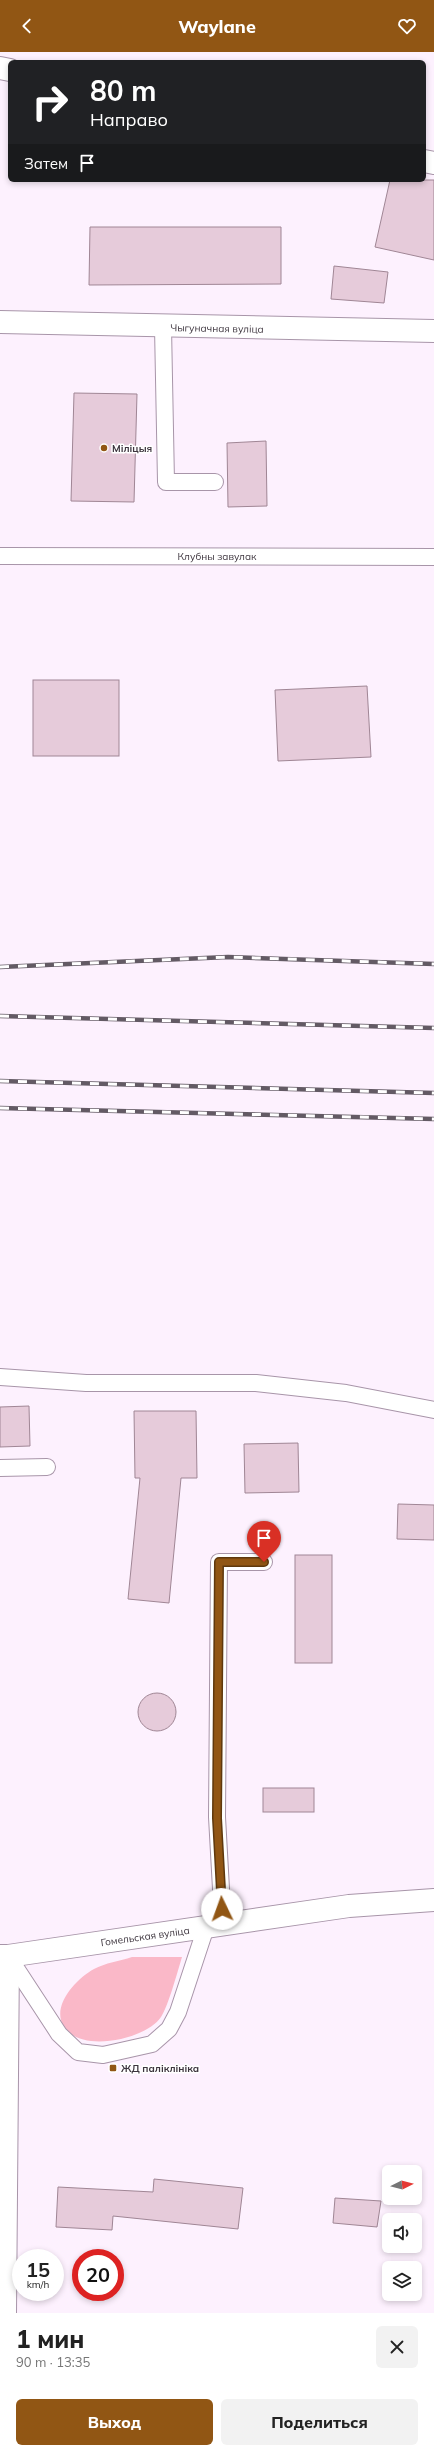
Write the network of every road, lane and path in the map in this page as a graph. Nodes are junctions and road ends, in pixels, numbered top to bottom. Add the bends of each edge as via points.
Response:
1 (0, 322) edge
2 (163, 327) junction
3 (434, 331) edge
4 (215, 482) dead end
5 (0, 556) edge
6 (434, 557) edge
7 (0, 1377) edge
8 (434, 1410) edge
9 (47, 1467) dead end
10 (0, 1468) edge
11 (264, 1562) dead end
12 (434, 1900) edge
13 (214, 1926) junction
14 (4, 1956) edge
15 (5, 2313) edge

1 - 2 street, Чыгуначная вуліца
2 - 3 street, Чыгуначная вуліца
2 - 4 lane via 166,482
5 - 6 lane, Клубны завулак
7 - 8 lane via 86,1383 256,1383 346,1393
9 - 10 lane
11 - 13 lane via 219,1562
12 - 13 street, Гомельская вуліца via 349,1906
13 - 14 street, Гомельская вуліца
13 - 14 lane via 169,2029 152,2044 103,2055 78,2052 59,2034
14 - 15 street

